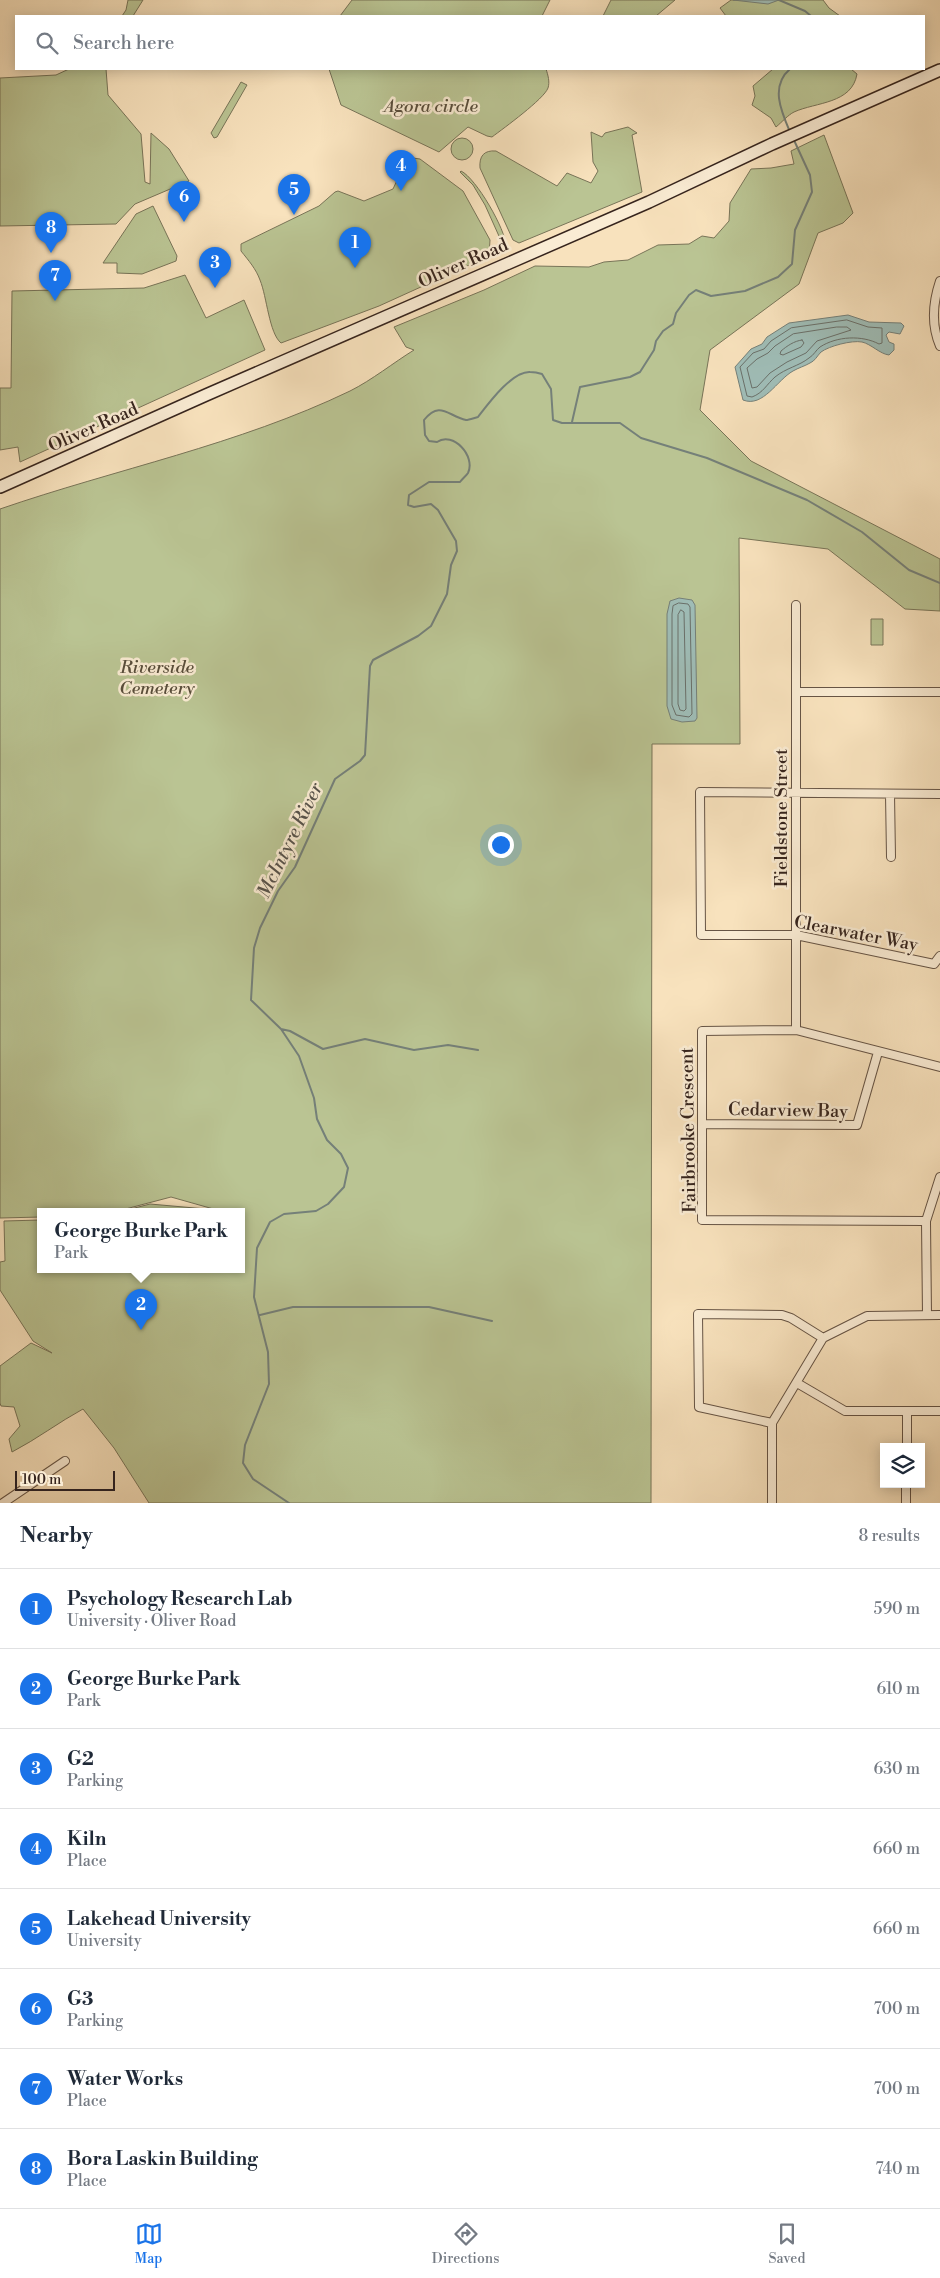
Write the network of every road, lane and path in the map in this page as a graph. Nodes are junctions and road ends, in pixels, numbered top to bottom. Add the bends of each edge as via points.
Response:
1 (940, 70) edge
2 (940, 281) edge
3 (940, 346) edge
4 (0, 488) edge
5 (796, 605) dead end
6 (796, 692) junction
7 (940, 692) edge
8 (795, 794) junction
9 (890, 794) junction
10 (940, 794) edge
11 (891, 857) dead end
12 (796, 935) junction
13 (940, 956) edge
14 (796, 1030) junction
15 (878, 1052) junction
16 (940, 1067) edge
17 (702, 1124) junction
18 (940, 1177) edge
19 (926, 1221) junction
20 (927, 1315) junction
21 (940, 1315) edge
22 (823, 1338) junction
23 (797, 1383) junction
24 (907, 1411) junction
25 (940, 1411) edge
26 (772, 1423) junction
27 (906, 1443) edge
28 (65, 1460) dead end
29 (906, 1488) edge
30 (3, 1503) edge
31 (772, 1503) edge
32 (906, 1503) edge

1 - 4 main road, Oliver Road
2 - 3 street via 934,325
5 - 6 street, Fieldstone Street
6 - 7 street
6 - 8 street, Fieldstone Street
8 - 9 street
8 - 12 street, Fieldstone Street
8 - 12 street, Clearwater Way via 700,792 701,934
9 - 10 street
9 - 11 street
12 - 13 street, Clearwater Way via 934,964
12 - 14 street, Fieldstone Street
14 - 15 street, Fairbrooke Crescent
14 - 17 street, Fairbrooke Crescent via 702,1031
15 - 16 street, Fairbrooke Crescent
15 - 17 street, Cedarview Bay via 857,1125
17 - 19 street, Fairbrooke Crescent via 702,1220
18 - 19 street
19 - 20 street
20 - 21 street
20 - 22 street via 867,1316
22 - 23 street
22 - 26 street via 782,1315 698,1314 699,1408
23 - 24 street via 845,1411
23 - 26 street
24 - 25 street
24 - 27 street
26 - 31 street
28 - 30 street
29 - 32 street

